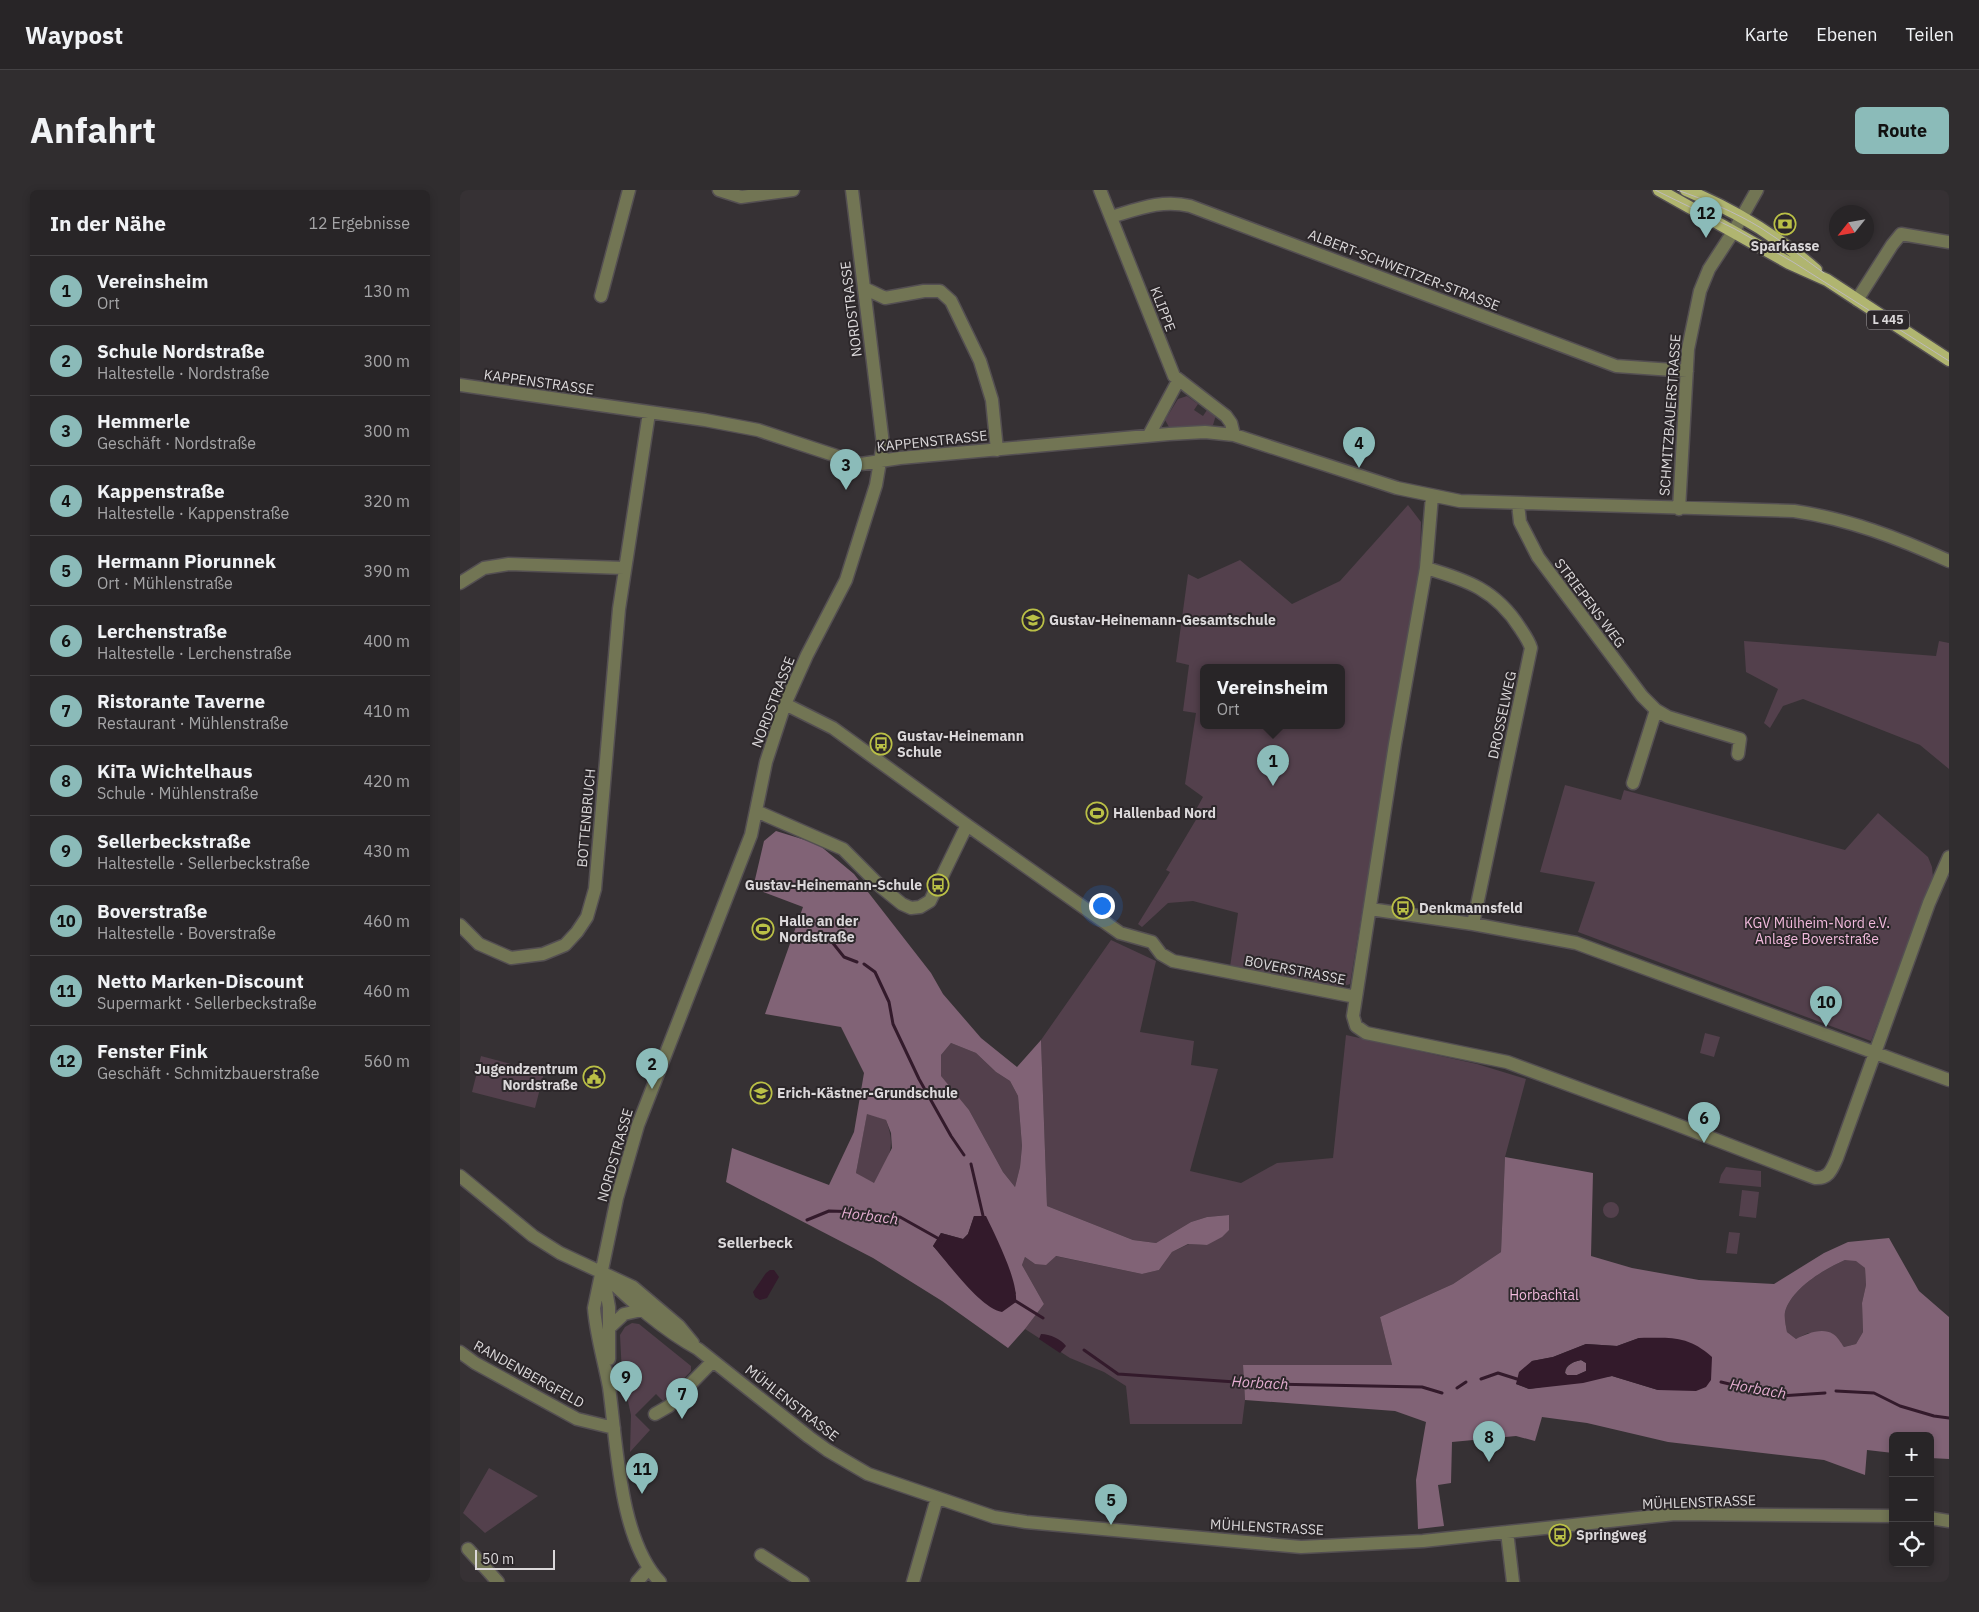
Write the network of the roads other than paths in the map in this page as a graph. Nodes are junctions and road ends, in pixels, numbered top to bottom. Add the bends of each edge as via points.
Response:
1 (629, 190) edge
2 (719, 190) edge
3 (793, 190) edge
4 (852, 190) edge
5 (1100, 190) edge
6 (1659, 190) edge
7 (1686, 190) edge
8 (1757, 190) edge
9 (1743, 216) junction
10 (1111, 217) junction
11 (1733, 232) junction
12 (1949, 242) edge
13 (1827, 280) junction
14 (864, 288) junction
15 (600, 296) dead end
16 (885, 298) junction
17 (1857, 300) junction
18 (867, 317) junction
19 (1949, 360) edge
20 (1687, 371) junction
21 (1178, 381) junction
22 (460, 386) edge
23 (649, 413) junction
24 (1149, 435) junction
25 (1234, 435) junction
26 (996, 450) junction
27 (881, 461) junction
28 (1432, 496) junction
29 (1518, 504) junction
30 (1679, 509) junction
31 (1949, 561) edge
32 (624, 568) junction
33 (1426, 568) junction
34 (460, 583) edge
35 (785, 704) junction
36 (1656, 710) junction
37 (1738, 754) dead end
38 (1633, 783) dead end
39 (756, 811) junction
40 (967, 825) junction
41 (1949, 857) edge
42 (1944, 881) edge
43 (1370, 909) junction
44 (1473, 924) junction
45 (460, 925) edge
46 (1356, 997) junction
47 (1876, 1052) junction
48 (1949, 1080) edge
49 (460, 1176) edge
50 (603, 1274) junction
51 (642, 1310) junction
52 (608, 1328) junction
53 (698, 1348) junction
54 (460, 1352) edge
55 (713, 1361) junction
56 (608, 1386) junction
57 (654, 1414) dead end
58 (614, 1428) junction
59 (937, 1498) junction
60 (1889, 1516) edge
61 (1934, 1519) edge
62 (1949, 1521) edge
63 (1507, 1532) junction
64 (468, 1549) dead end
65 (760, 1556) dead end
66 (649, 1568) junction
67 (498, 1582) edge
68 (637, 1582) edge
69 (660, 1582) edge
70 (803, 1582) edge
71 (913, 1582) edge
72 (1513, 1582) edge

1 - 15 street
2 - 3 street via 741,196
4 - 14 street, NORDSTRASSE
5 - 10 street, KLIPPE
6 - 11 main road, L 445
7 - 9 main road, L 445
8 - 9 street, SCHMITZBAUERSTRASSE
9 - 11 street, SCHMITZBAUERSTRASSE
9 - 13 main road, L 445 via 1799,255
10 - 20 street, ALBERT-SCHWEITZER-STRASSE via 1155,204 1176,202 1616,366
10 - 21 street, KLIPPE
11 - 13 main road, L 445
11 - 20 street, SCHMITZBAUERSTRASSE via 1709,269 1700,291 1690,331
12 - 17 street via 1902,234
13 - 17 main road, L 445
14 - 16 street
14 - 18 street, NORDSTRASSE
16 - 18 street
16 - 26 street via 940,291 951,301 980,360 992,400
17 - 19 main road, L 445
18 - 27 street, NORDSTRASSE via 882,439
20 - 30 street, SCHMITZBAUERSTRASSE
21 - 24 street
21 - 25 street via 1226,416
22 - 23 street, KAPPENSTRASSE
23 - 27 street, KAPPENSTRASSE via 758,430 860,464
23 - 32 street, BOTTENBRUCH
24 - 25 street, KAPPENSTRASSE via 1205,432
24 - 26 street, KAPPENSTRASSE
25 - 28 street, KAPPENSTRASSE via 1397,488
26 - 27 street, KAPPENSTRASSE
27 - 35 street, NORDSTRASSE via 846,580 806,655
28 - 29 street, KAPPENSTRASSE
28 - 33 street
29 - 30 street, KAPPENSTRASSE
29 - 36 street, STRIEPENS WEG via 1520,522 1538,557 1626,676
30 - 31 street, KAPPENSTRASSE via 1794,511 1826,516 1868,527
32 - 34 street via 509,564 484,568
32 - 45 street, BOTTENBRUCH via 596,880 587,918 565,945 544,954 511,958 479,944
33 - 43 street
33 - 44 street, DROSSELWEG via 1462,578 1493,596 1510,613 1531,648
35 - 39 street, NORDSTRASSE via 766,762
35 - 40 street, BOVERSTRASSE via 833,728
36 - 37 street, STRIEPENS WEG via 1668,717 1740,739
36 - 38 street
39 - 40 street via 843,848 881,887 911,908 920,907 930,900
39 - 50 street, NORDSTRASSE via 733,885 638,1125 617,1198
40 - 46 street, BOVERSTRASSE via 1120,932 1152,942 1161,954 1173,961
41 - 42 street
42 - 47 street
43 - 44 street
43 - 46 street, BOVERSTRASSE
44 - 47 street via 1576,943
46 - 47 street via 1353,1016 1356,1026 1366,1033 1507,1062 1821,1179 1828,1176 1837,1158
47 - 48 street
49 - 50 street, MÜHLENSTRASSE via 533,1236
50 - 51 street, MÜHLENSTRASSE
50 - 52 street via 609,1307
50 - 53 street, MÜHLENSTRASSE via 633,1287 646,1297
50 - 56 street, NORDSTRASSE via 594,1308
51 - 52 street via 624,1314
51 - 53 street, MÜHLENSTRASSE via 679,1339
52 - 56 street
53 - 55 street, MÜHLENSTRASSE
54 - 58 street, RANDENBERGFELD via 577,1419
55 - 57 street via 669,1406
55 - 59 street, MÜHLENSTRASSE via 827,1450 868,1474
56 - 58 street
58 - 66 street via 628,1517
59 - 63 street, MÜHLENSTRASSE via 994,1517 1026,1522 1301,1547 1423,1541
59 - 71 street
60 - 63 street, MÜHLENSTRASSE via 1675,1514
61 - 62 street
63 - 72 street
64 - 67 street
65 - 70 street
66 - 68 street
66 - 69 street

